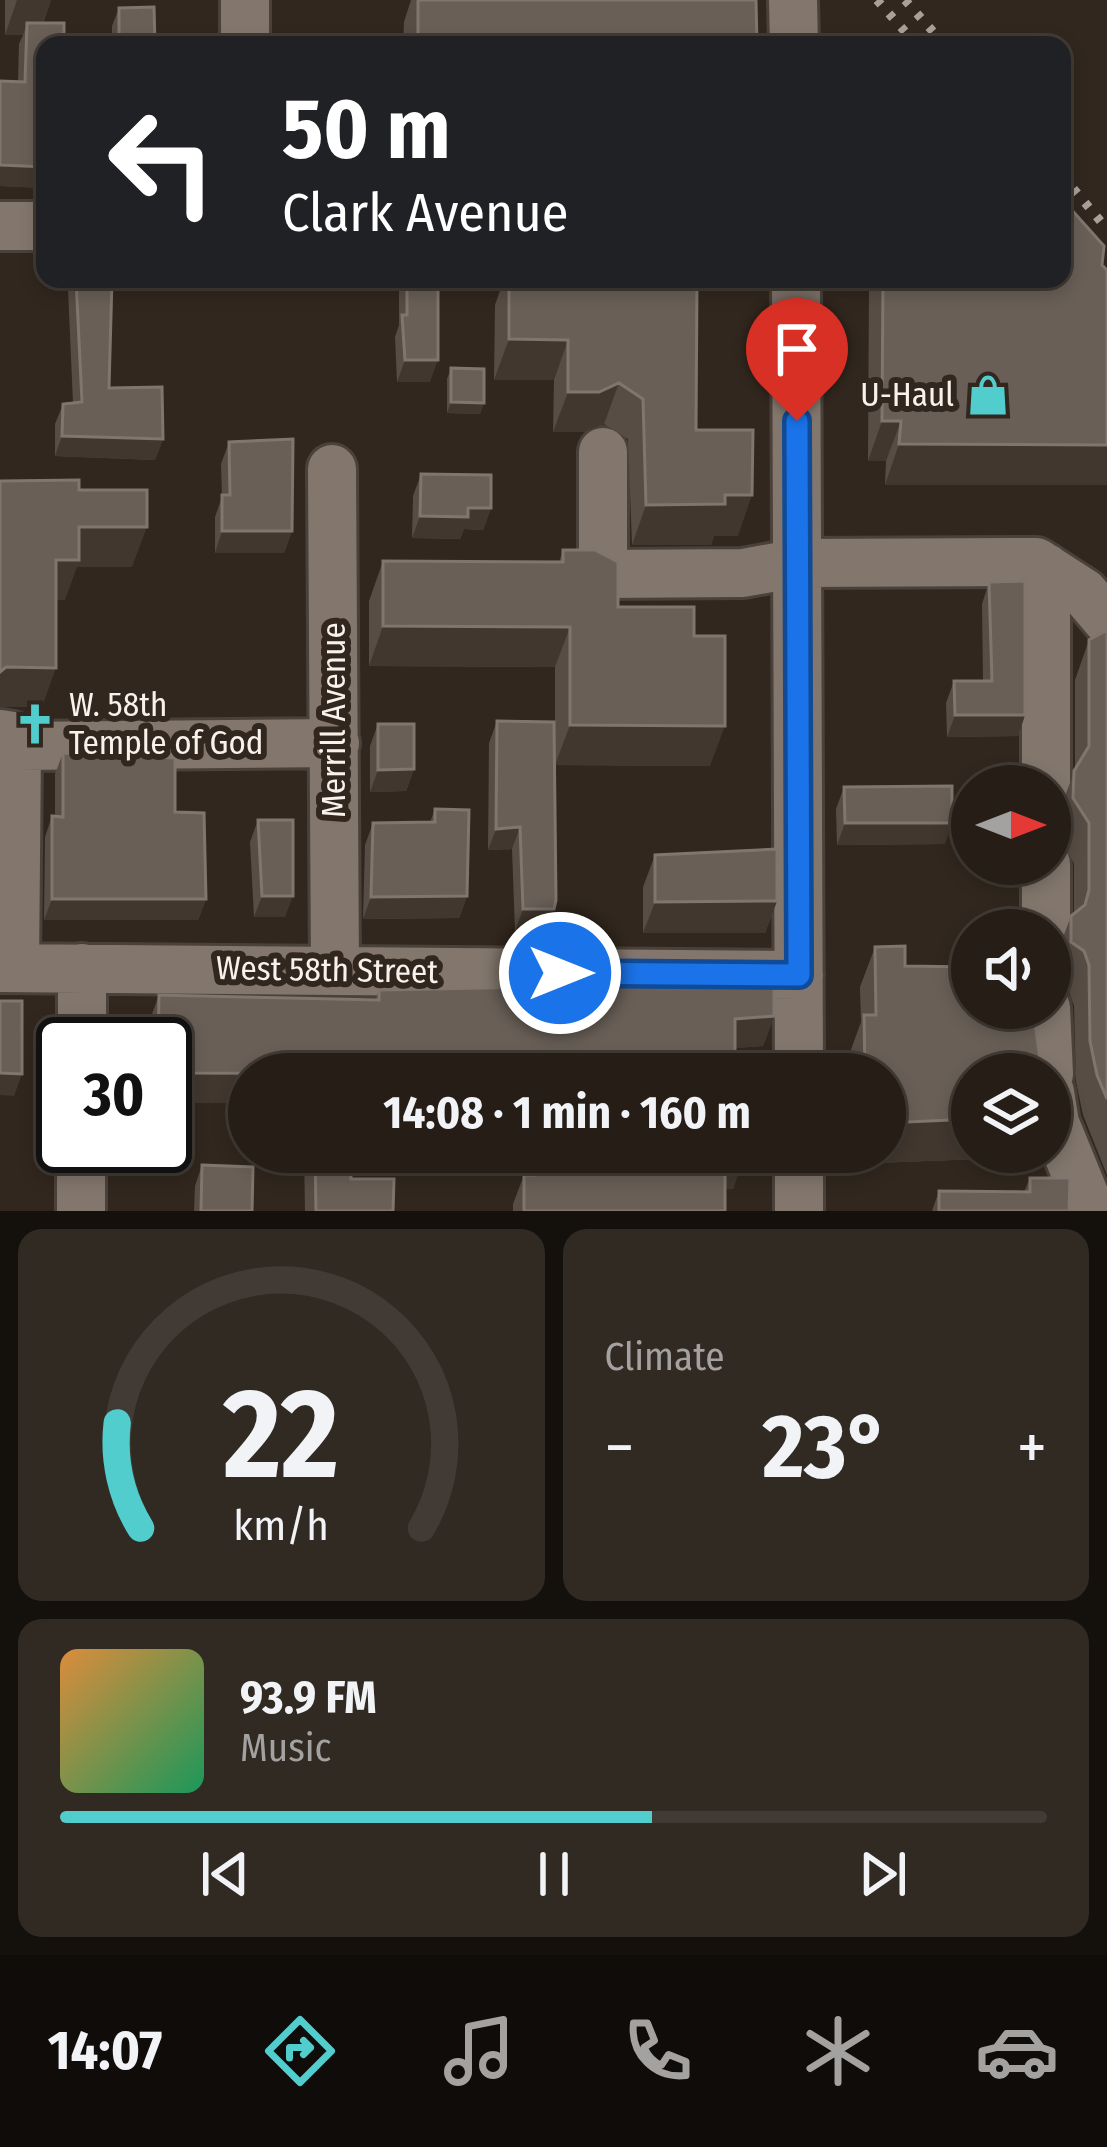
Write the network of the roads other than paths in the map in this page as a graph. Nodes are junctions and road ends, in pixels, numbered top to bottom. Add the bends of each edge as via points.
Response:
1 (245, 0) edge
2 (794, 0) edge
3 (245, 36) edge
4 (794, 36) edge
5 (0, 226) edge
6 (36, 226) edge
7 (796, 288) edge
8 (602, 452) dead end
9 (332, 470) dead end
10 (798, 563) junction
11 (1046, 568) junction
12 (1107, 620) edge
13 (9, 740) edge
14 (334, 743) junction
15 (1046, 765) edge
16 (8, 904) edge
17 (8, 968) edge
18 (82, 968) junction
19 (335, 970) junction
20 (799, 975) junction
21 (82, 1017) edge
22 (799, 1053) edge
23 (1071, 1162) edge
24 (81, 1173) edge
25 (799, 1173) edge
26 (81, 1211) edge
27 (799, 1211) edge
28 (1091, 1211) edge

1 - 3 street
2 - 4 street
5 - 6 street
7 - 10 street
8 - 10 street via 602,574 743,573
9 - 14 street, Merrill Avenue
10 - 11 street
10 - 20 street
11 - 12 street
11 - 15 street
13 - 14 street
13 - 16 street
14 - 19 street, Merrill Avenue
16 - 17 street
17 - 18 street, West 58th Street
18 - 19 street, West 58th Street
18 - 21 street
19 - 20 street, West 58th Street
20 - 22 street
23 - 28 street
24 - 26 street
25 - 27 street

